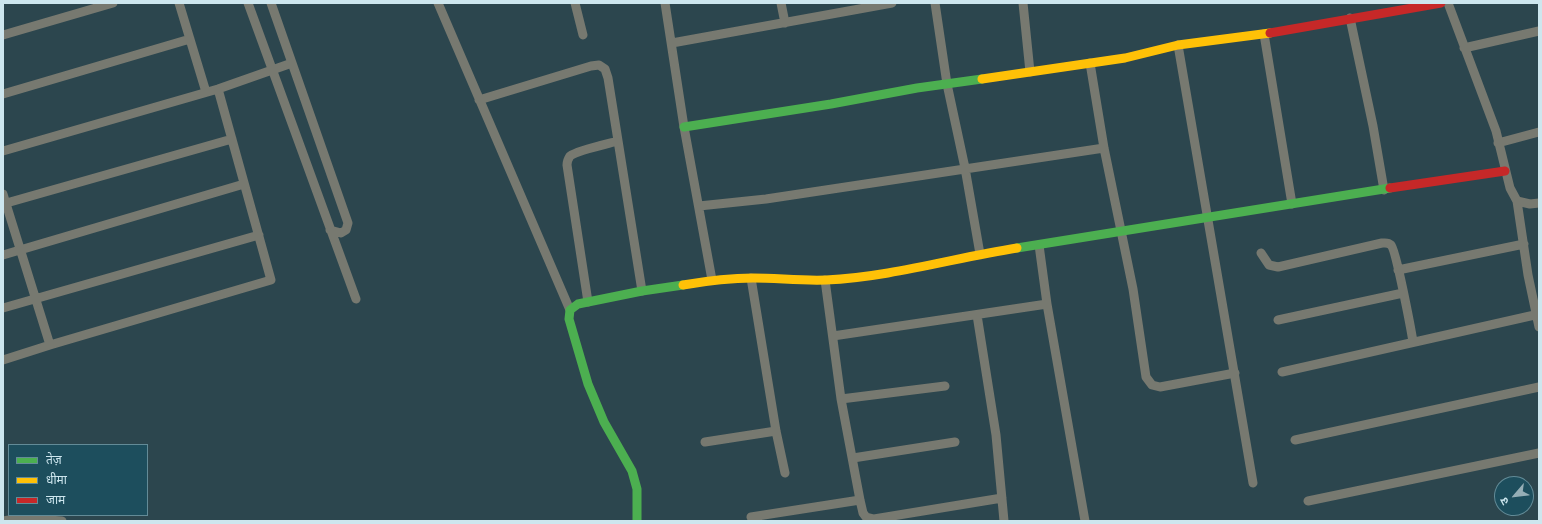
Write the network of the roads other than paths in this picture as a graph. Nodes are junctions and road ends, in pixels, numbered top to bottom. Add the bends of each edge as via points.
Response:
1 (113, 3) edge
2 (179, 3) edge
3 (248, 3) edge
4 (271, 3) edge
5 (438, 3) edge
6 (575, 3) edge
7 (665, 3) edge
8 (781, 3) edge
9 (892, 3) edge
10 (935, 3) edge
11 (1022, 3) edge
12 (1441, 3) edge
13 (1448, 3) edge
14 (1350, 18) junction
15 (784, 23) junction
16 (1539, 31) edge
17 (1264, 34) junction
18 (3, 35) edge
19 (583, 35) dead end
20 (190, 39) junction
21 (672, 43) junction
22 (1178, 45) junction
23 (1464, 48) junction
24 (292, 62) junction
25 (1090, 63) junction
26 (272, 71) junction
27 (1030, 72) junction
28 (947, 84) junction
29 (218, 89) junction
30 (206, 92) junction
31 (3, 94) edge
32 (479, 100) junction
33 (684, 127) junction
34 (1539, 132) edge
35 (232, 139) junction
36 (618, 140) junction
37 (1498, 143) junction
38 (1104, 148) junction
39 (3, 152) edge
40 (965, 168) junction
41 (1505, 171) junction
42 (244, 184) junction
43 (1384, 190) junction
44 (3, 194) edge
45 (1517, 201) junction
46 (1539, 203) edge
47 (4, 204) edge
48 (1292, 204) junction
49 (699, 206) junction
50 (1209, 218) junction
51 (330, 230) junction
52 (1122, 232) junction
53 (259, 235) junction
54 (1039, 244) junction
55 (1524, 244) junction
56 (20, 250) junction
57 (1261, 253) dead end
58 (980, 254) junction
59 (3, 255) edge
60 (1398, 270) junction
61 (751, 278) junction
62 (712, 280) junction
63 (825, 280) junction
64 (642, 291) junction
65 (1403, 293) junction
66 (36, 299) junction
67 (356, 300) dead end
68 (588, 302) junction
69 (1046, 304) junction
70 (3, 308) edge
71 (570, 310) junction
72 (1538, 314) edge
73 (977, 315) junction
74 (1278, 320) dead end
75 (1539, 328) edge
76 (833, 336) junction
77 (1414, 342) junction
78 (50, 345) junction
79 (3, 360) edge
80 (1282, 372) dead end
81 (1235, 373) junction
82 (945, 386) dead end
83 (1539, 387) edge
84 (841, 400) junction
85 (776, 431) junction
86 (1295, 440) dead end
87 (705, 442) dead end
88 (955, 442) dead end
89 (1539, 453) edge
90 (853, 458) junction
91 (785, 473) dead end
92 (1253, 483) dead end
93 (1002, 498) junction
94 (860, 500) junction
95 (1308, 501) dead end
96 (751, 517) dead end
97 (3, 521) edge
98 (62, 521) edge
99 (637, 521) edge
100 (1004, 521) edge
101 (1085, 521) edge

1 - 18 street
2 - 20 street
3 - 26 street
4 - 24 street
5 - 32 street
6 - 19 street
7 - 21 street
8 - 15 street
9 - 15 street
10 - 28 street
11 - 27 street
12 - 14 street
13 - 23 street
14 - 17 street
14 - 43 street
15 - 21 street
16 - 23 street
17 - 22 street
17 - 48 street
20 - 30 street
20 - 31 street
21 - 33 street
22 - 25 street via 1125,58
22 - 50 street
23 - 37 street via 1496,131
24 - 26 street
24 - 51 street via 348,223 346,230 341,232
25 - 27 street
25 - 38 street
26 - 29 street
26 - 51 street
27 - 28 street
28 - 33 street
28 - 40 street
29 - 30 street
29 - 35 street
30 - 39 street
32 - 36 street via 599,65 605,69 608,78
32 - 71 street
33 - 49 street
34 - 37 street
35 - 42 street
35 - 47 street
36 - 64 street
36 - 68 street via 578,152 568,159
37 - 41 street
38 - 40 street
38 - 52 street
40 - 49 street via 766,199
40 - 58 street
41 - 43 street
41 - 45 street
42 - 53 street
42 - 56 street
43 - 48 street
44 - 47 street
45 - 46 street
45 - 55 street
47 - 56 street
48 - 50 street
49 - 62 street
50 - 52 street
50 - 81 street
51 - 67 street
52 - 54 street
52 - 81 street via 1146,377 1152,385 1160,387
53 - 66 street
53 - 78 street via 272,280
54 - 58 street
54 - 69 street
55 - 60 street
55 - 72 street
56 - 59 street
56 - 66 street
57 - 60 street via 1269,265 1278,267 1387,243 1393,248
58 - 63 street via 896,271
60 - 65 street
61 - 62 street
61 - 63 street
61 - 85 street
62 - 64 street
63 - 76 street
64 - 68 street
65 - 74 street
65 - 77 street
66 - 70 street
66 - 78 street
68 - 71 street via 578,304
69 - 73 street
69 - 101 street
71 - 99 street via 569,319 588,384 604,422 632,471 637,489
72 - 75 street
72 - 77 street
73 - 76 street
73 - 93 street via 996,434
76 - 84 street
77 - 80 street
78 - 79 street
81 - 92 street
82 - 84 street
83 - 86 street
84 - 90 street
85 - 87 street
85 - 91 street
88 - 90 street
89 - 95 street
90 - 94 street
93 - 94 street via 874,519 866,517 863,513
93 - 100 street
94 - 96 street
97 - 98 street via 21,518

